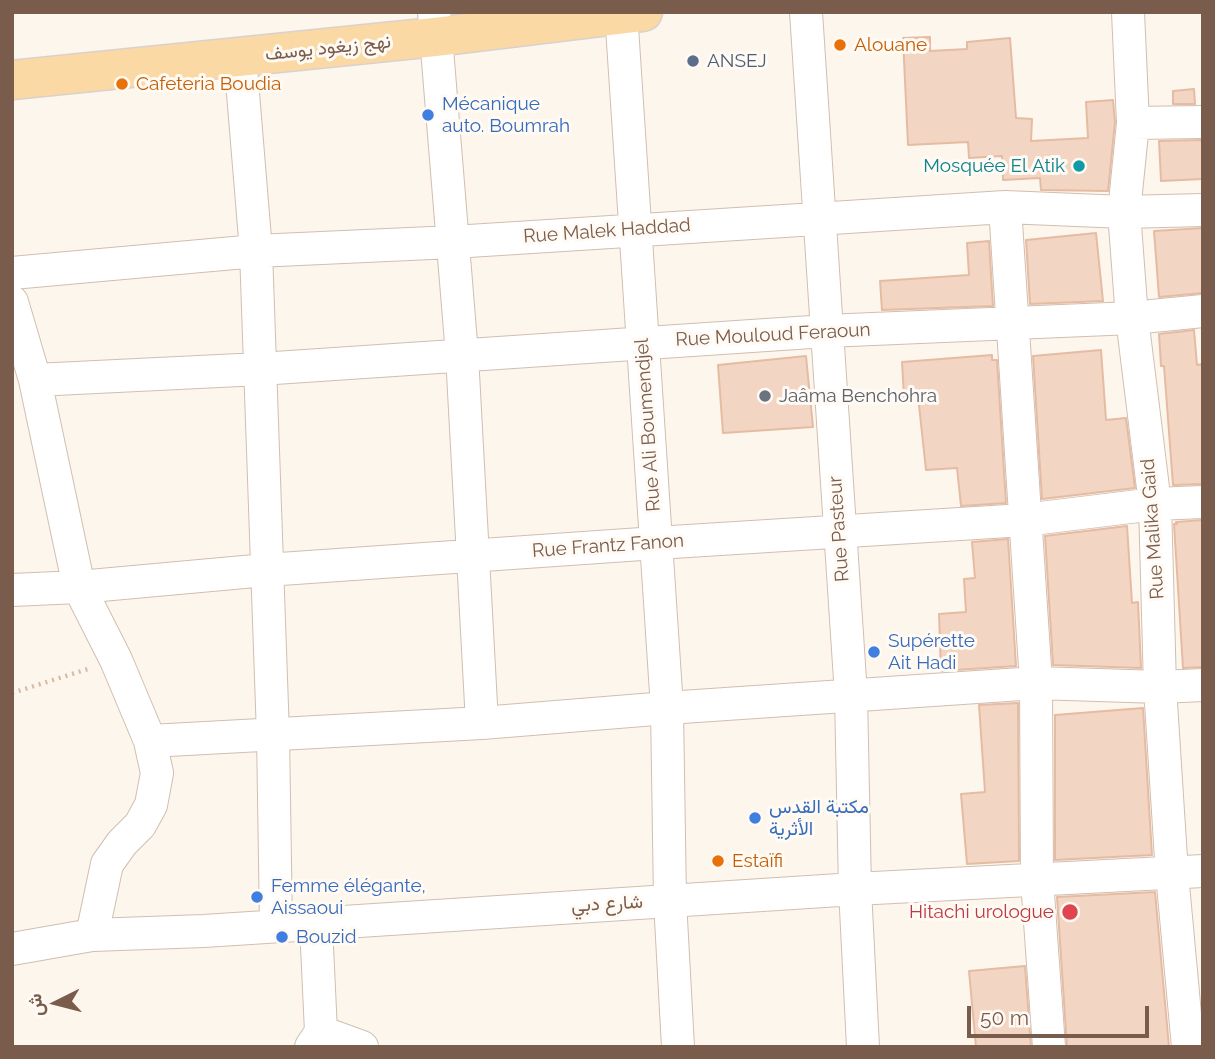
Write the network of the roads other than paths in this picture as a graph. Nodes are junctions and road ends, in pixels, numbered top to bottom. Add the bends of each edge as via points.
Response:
1 (806, 12) edge
2 (1128, 12) edge
3 (628, 13) edge
4 (435, 25) edge
5 (240, 57) junction
6 (12, 80) edge
7 (1203, 122) edge
8 (1133, 123) junction
9 (1005, 207) junction
10 (1203, 210) edge
11 (1124, 212) junction
12 (818, 218) junction
13 (636, 229) junction
14 (453, 242) junction
15 (256, 251) junction
16 (12, 273) edge
17 (12, 302) edge
18 (1203, 311) edge
19 (1132, 318) junction
20 (1012, 322) junction
21 (826, 331) junction
22 (643, 343) junction
23 (462, 355) junction
24 (260, 369) junction
25 (35, 380) junction
26 (1203, 502) edge
27 (1155, 504) junction
28 (1024, 520) junction
29 (839, 532) junction
30 (656, 542) junction
31 (474, 555) junction
32 (266, 570) junction
33 (79, 587) junction
34 (12, 590) edge
35 (1036, 683) junction
36 (1203, 685) edge
37 (1160, 687) junction
38 (851, 695) junction
39 (667, 708) junction
40 (482, 723) junction
41 (273, 735) junction
42 (150, 741) junction
43 (1187, 872) edge
44 (1037, 880) junction
45 (855, 889) junction
46 (670, 901) junction
47 (276, 925) junction
48 (316, 925) junction
49 (92, 935) junction
50 (12, 949) edge
51 (316, 1040) edge
52 (362, 1047) edge
53 (678, 1047) edge
54 (863, 1047) edge
55 (1049, 1047) edge
56 (1188, 1047) edge

1 - 12 street, Rue Pasteur
2 - 8 street, Rue Malika Gaid
3 - 4 main road, نهج زيغود يوسف
3 - 13 street, Rue Ali Boumendjel
4 - 5 main road, نهج زيغود يوسف
4 - 14 street
5 - 6 main road, نهج زيغود يوسف
5 - 15 street
7 - 8 street
8 - 11 street, Rue Malika Gaid
9 - 11 street, Rue Malek Haddad
9 - 12 street, Rue Malek Haddad
9 - 20 street
10 - 11 street, Rue Malek Haddad
11 - 19 street, Rue Malika Gaid
12 - 13 street, Rue Malek Haddad
12 - 21 street, Rue Pasteur
13 - 14 street, Rue Malek Haddad
13 - 22 street, Rue Ali Boumendjel
14 - 15 street, Rue Malek Haddad
14 - 23 street
15 - 16 street, Rue Malek Haddad
15 - 24 street
17 - 25 street
18 - 19 street, Rue Mouloud Feraoun
19 - 20 street, Rue Mouloud Feraoun
19 - 27 street, Rue Malika Gaid
20 - 21 street, Rue Mouloud Feraoun
20 - 28 street
21 - 22 street, Rue Mouloud Feraoun
21 - 29 street, Rue Pasteur
22 - 23 street, Rue Mouloud Feraoun
22 - 30 street, Rue Ali Boumendjel
23 - 24 street, Rue Mouloud Feraoun
23 - 31 street
24 - 25 street, Rue Mouloud Feraoun
24 - 32 street
25 - 33 street
26 - 27 street, Rue Frantz Fanon
27 - 28 street, Rue Frantz Fanon
27 - 37 street, Rue Malika Gaid
28 - 29 street, Rue Frantz Fanon
28 - 35 street
29 - 30 street, Rue Frantz Fanon
29 - 38 street, Rue Pasteur
30 - 31 street, Rue Frantz Fanon
30 - 39 street, Rue Ali Boumendjel
31 - 32 street, Rue Frantz Fanon
31 - 40 street
32 - 33 street, Rue Frantz Fanon
32 - 41 street
33 - 34 street, Rue Frantz Fanon
33 - 42 street
35 - 37 street
35 - 38 street
35 - 44 street
36 - 37 street
37 - 43 street, Rue Malika Gaid
38 - 39 street
38 - 45 street, Rue Pasteur
39 - 40 street
39 - 46 street, Rue Ali Boumendjel
40 - 41 street
41 - 42 street
41 - 47 street
42 - 49 street via 157,773 151,805 107,864
43 - 44 street, شارع دبي
43 - 56 street, Rue Malika Gaid
44 - 45 street, شارع دبي
44 - 55 street
45 - 46 street, شارع دبي
45 - 54 street, Rue Pasteur
46 - 48 street, شارع دبي
46 - 53 street, Rue Ali Boumendjel
47 - 48 street, شارع دبي
47 - 49 street, شارع دبي
48 - 51 street
49 - 50 street, شارع دبي
51 - 52 street

